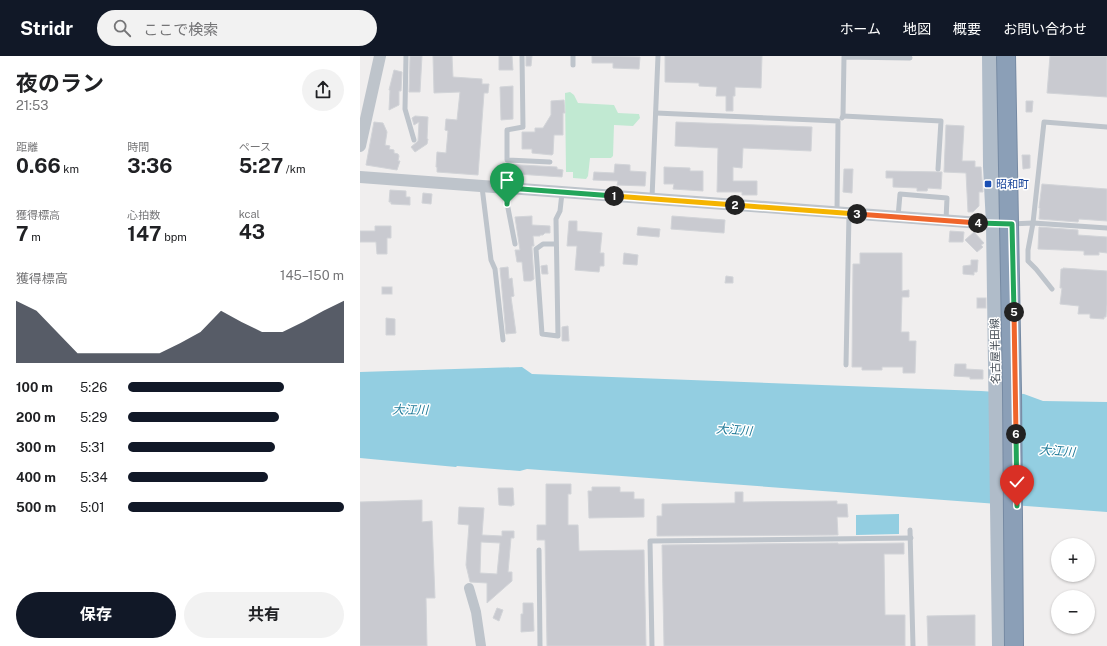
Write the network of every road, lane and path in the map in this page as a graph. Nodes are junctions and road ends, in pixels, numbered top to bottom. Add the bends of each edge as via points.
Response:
1 (380, 56) edge
2 (406, 56) edge
3 (522, 56) edge
4 (573, 56) edge
5 (658, 56) edge
6 (990, 56) edge
7 (996, 56) edge
8 (1006, 56) edge
9 (1011, 56) edge
10 (860, 57) edge
11 (910, 58) dead end
12 (573, 65) dead end
13 (656, 113) junction
14 (843, 116) junction
15 (838, 121) junction
16 (1107, 127) edge
17 (414, 140) dead end
18 (360, 146) edge
19 (550, 162) dead end
20 (938, 169) dead end
21 (360, 177) edge
22 (482, 186) junction
23 (508, 188) junction
24 (562, 192) junction
25 (652, 198) junction
26 (843, 213) junction
27 (898, 217) junction
28 (946, 220) junction
29 (1033, 223) junction
30 (1003, 224) junction
31 (1107, 228) edge
32 (514, 244) dead end
33 (556, 244) junction
34 (1052, 289) dead end
35 (504, 340) dead end
36 (846, 365) dead end
37 (910, 530) dead end
38 (910, 538) junction
39 (539, 550) dead end
40 (469, 588) dead end
41 (481, 646) edge
42 (540, 646) edge
43 (652, 646) edge
44 (913, 646) edge
45 (1000, 646) edge
46 (1004, 646) edge
47 (1014, 646) edge
48 (1021, 646) edge

1 - 18 street
2 - 17 lane via 405,109
3 - 19 lane via 523,127 507,130 506,160
4 - 12 lane
5 - 13 lane
6 - 30 main road, 名古屋半田線 via 991,166
7 - 46 highway
8 - 47 highway, bridge
9 - 30 main road, 名古屋半田線
10 - 11 lane
10 - 14 lane via 844,57
13 - 15 lane
13 - 25 lane
14 - 15 lane
14 - 20 lane via 941,121
15 - 26 lane
16 - 29 lane via 1044,122
21 - 22 street
22 - 23 street
22 - 35 lane
23 - 24 street
23 - 32 lane via 507,204
24 - 25 street
24 - 33 lane via 560,212 556,219
25 - 26 street
26 - 27 street
26 - 36 lane
27 - 28 street
27 - 28 lane via 900,194 947,198
28 - 30 street
29 - 30 lane
29 - 31 lane
29 - 34 lane via 1028,261
30 - 45 main road, 名古屋半田線 via 996,380
30 - 48 main road, 名古屋半田線 via 1015,382
33 - 33 lane via 558,306 558,336 542,334 536,249 543,244
37 - 38 lane
38 - 43 lane via 650,541
38 - 44 lane
39 - 42 lane
40 - 41 street

